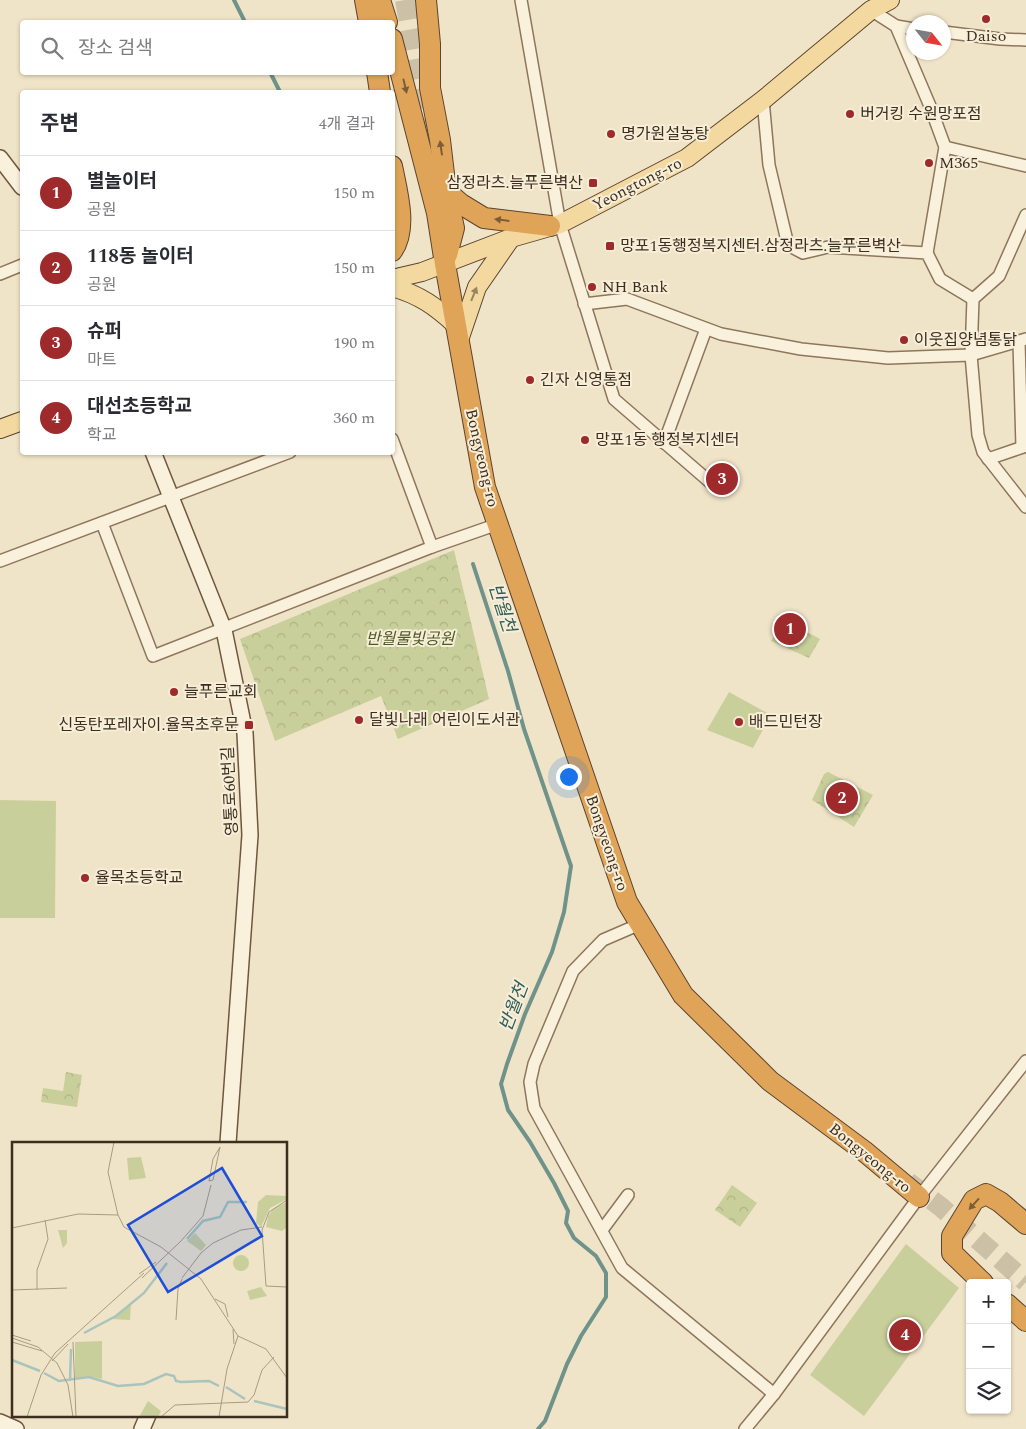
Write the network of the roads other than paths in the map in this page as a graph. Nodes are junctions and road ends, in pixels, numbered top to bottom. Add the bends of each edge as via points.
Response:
1 (365, 0) edge
2 (380, 0) edge
3 (426, 0) edge
4 (521, 0) edge
5 (890, 0) edge
6 (871, 10) junction
7 (369, 20) edge
8 (386, 20) edge
9 (896, 26) junction
10 (906, 28) edge
11 (951, 33) edge
12 (1026, 40) edge
13 (395, 51) edge
14 (377, 75) edge
15 (380, 90) edge
16 (763, 100) junction
17 (945, 147) junction
18 (0, 158) edge
19 (1026, 166) edge
20 (395, 183) edge
21 (20, 185) edge
22 (446, 191) junction
23 (1026, 215) edge
24 (555, 225) junction
25 (511, 238) junction
26 (1020, 244) edge
27 (395, 247) edge
28 (927, 253) junction
29 (445, 264) junction
30 (20, 266) edge
31 (0, 274) edge
32 (395, 278) edge
33 (395, 288) edge
34 (973, 299) junction
35 (584, 304) junction
36 (706, 329) junction
37 (457, 333) junction
38 (1022, 341) edge
39 (971, 355) junction
40 (20, 421) edge
41 (0, 429) edge
42 (664, 442) junction
43 (395, 447) edge
44 (1024, 447) edge
45 (154, 455) edge
46 (282, 455) edge
47 (988, 459) junction
48 (718, 489) dead end
49 (171, 497) junction
50 (1026, 507) edge
51 (102, 523) junction
52 (498, 524) junction
53 (432, 547) junction
54 (0, 561) edge
55 (224, 630) junction
56 (640, 924) junction
57 (1026, 1061) edge
58 (228, 1142) edge
59 (628, 1195) dead end
60 (919, 1197) junction
61 (1026, 1224) edge
62 (602, 1230) junction
63 (979, 1279) edge
64 (1011, 1308) edge
65 (1026, 1321) edge
66 (774, 1394) junction
67 (148, 1416) edge
68 (0, 1422) edge
69 (16, 1429) edge
70 (142, 1429) edge
71 (745, 1429) edge

1 - 7 highway
2 - 8 highway
22 -> 3 highway via 430,88
4 - 24 street
5 - 6 main road, Yeongtong-ro
6 - 9 street
6 - 16 main road, Yeongtong-ro
9 - 10 street
9 - 17 street
11 - 12 street
13 -> 29 highway, Bongyeong-ro via 437,213
14 - 15 highway
16 - 24 main road, Yeongtong-ro via 688,158
16 - 28 street via 769,165 788,244 803,253 828,247
17 - 19 street
17 - 28 street
18 - 21 street
20 - 27 highway via 401,231
24 -> 22 highway via 484,218
22 - 29 highway via 454,228
23 - 26 street
24 - 25 main road, Yeongtong-ro
24 - 35 street
25 - 29 main road, Yeongtong-ro
37 -> 25 main road via 477,287
26 - 34 street via 998,276
28 - 34 street via 940,279
29 - 32 main road, Yeongtong-ro
29 - 37 highway, Bongyeong-ro
30 - 31 street
33 - 37 main road via 432,304
34 - 39 street
35 - 36 street via 627,299
35 - 42 street via 614,399
36 - 39 street via 801,349 888,358
36 - 42 street
37 - 52 highway, Bongyeong-ro via 486,487
38 - 39 street
38 - 44 street
39 - 47 street via 978,435
40 - 41 main road
42 - 48 street
43 - 53 street
44 - 47 street
45 - 49 street, 영통로60번길
46 - 49 street
47 - 50 street
49 - 51 street
49 - 55 street, 영통로60번길
51 - 54 street
51 - 55 street via 153,656
52 - 53 street
52 - 56 highway, Bongyeong-ro via 627,902
53 - 55 street
55 - 58 street, 영통로60번길 via 245,734 250,835
56 - 60 highway, Bongyeong-ro via 683,995 770,1081 864,1151
56 - 62 street via 603,940 573,971 534,1064 530,1082 534,1108
57 - 60 street
59 - 62 street
60 - 66 street
61 -> 63 highway via 986,1194 974,1200 952,1236 952,1254
62 - 66 street via 622,1268
64 - 65 highway
66 - 71 street
67 - 70 street
68 - 69 street

